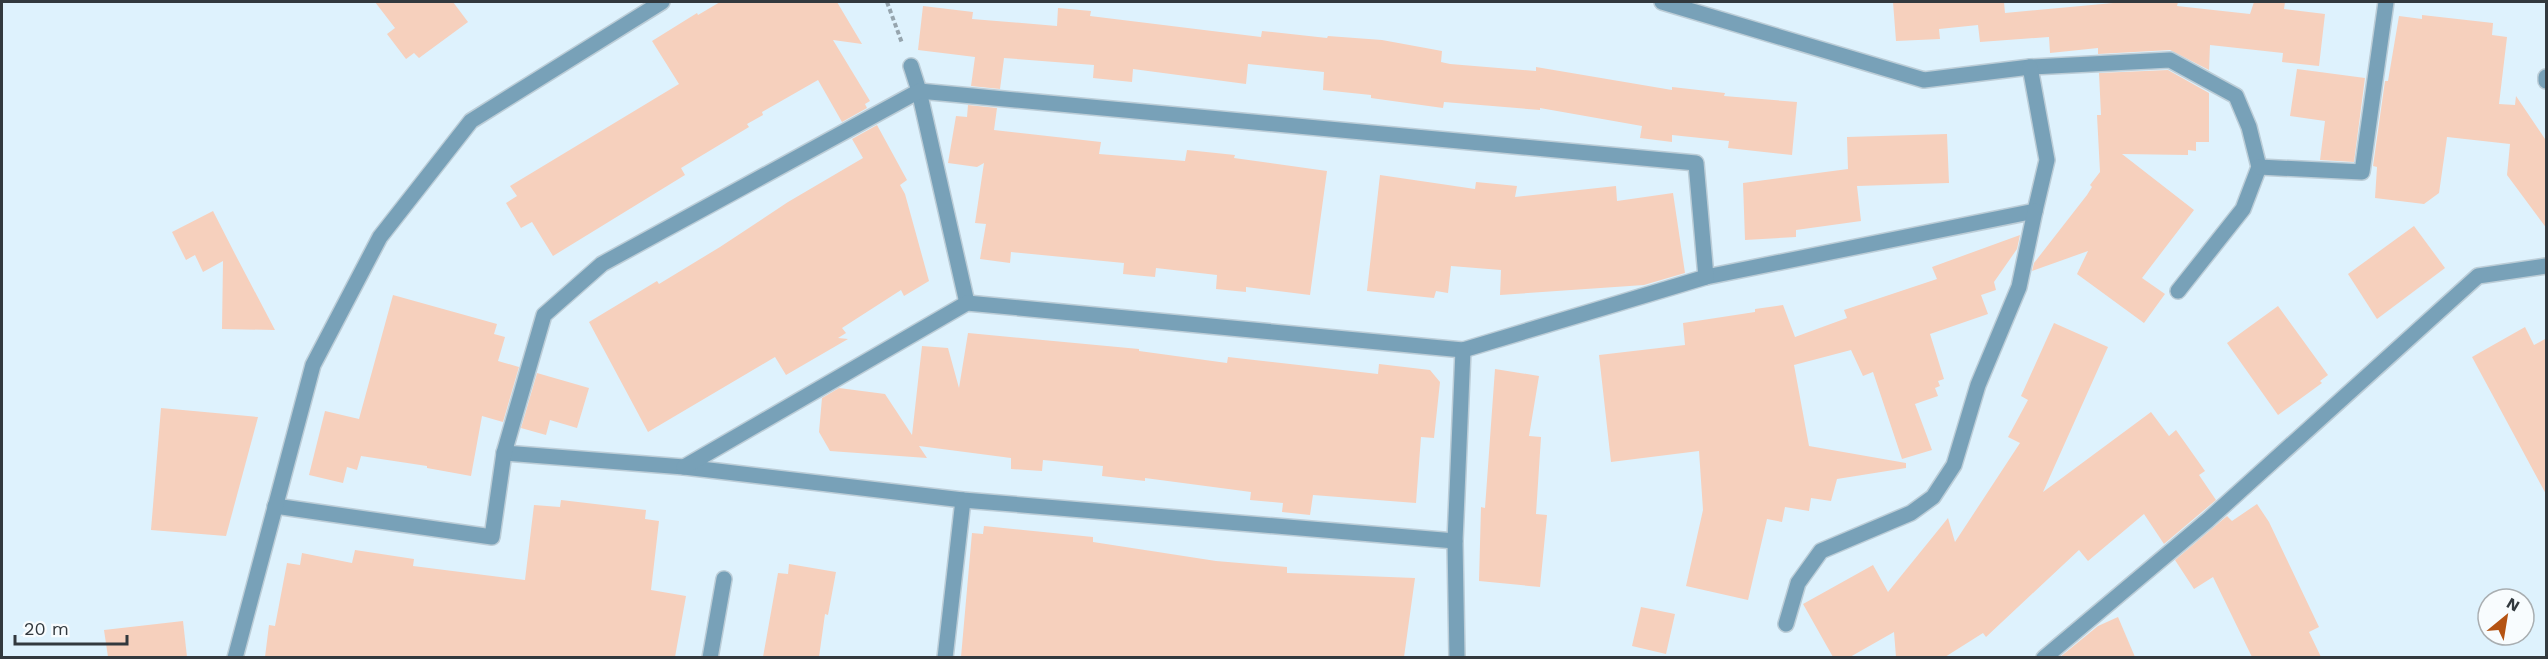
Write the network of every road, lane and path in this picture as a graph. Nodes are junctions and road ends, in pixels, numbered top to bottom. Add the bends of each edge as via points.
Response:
1 (662, 2) edge
2 (886, 2) edge
3 (1662, 2) edge
4 (2386, 2) edge
5 (911, 66) joint
6 (2030, 67) junction
7 (919, 91) junction
8 (2259, 167) junction
9 (2035, 211) junction
10 (2547, 266) edge
11 (1706, 278) junction
12 (2178, 291) dead end
13 (967, 303) junction
14 (1463, 350) junction
15 (504, 453) junction
16 (684, 467) junction
17 (963, 500) junction
18 (275, 506) junction
19 (1455, 541) junction
20 (724, 579) dead end
21 (1786, 624) dead end
22 (235, 657) edge
23 (710, 657) edge
24 (945, 657) edge
25 (1457, 657) edge
26 (2044, 657) edge

1 - 18 street via 471,121 380,237 313,365
2 - 5 path
3 - 6 street via 1924,80
4 - 8 street via 2362,172
5 - 7 street
6 - 8 street via 2170,60 2236,96
6 - 9 street via 2047,160
7 - 11 street via 1696,163
7 - 13 street
7 - 15 street via 602,264 544,315
8 - 12 street via 2243,209
9 - 11 street
9 - 21 street via 2019,287 1978,385 1954,465 1933,497 1911,513 1821,551 1798,583
10 - 26 street via 2478,276 2208,520
11 - 14 street
13 - 14 street
13 - 16 street
14 - 19 street
15 - 16 street
15 - 18 street via 492,537
16 - 17 street
17 - 19 street
17 - 24 street
18 - 22 street
19 - 25 street
20 - 23 street

